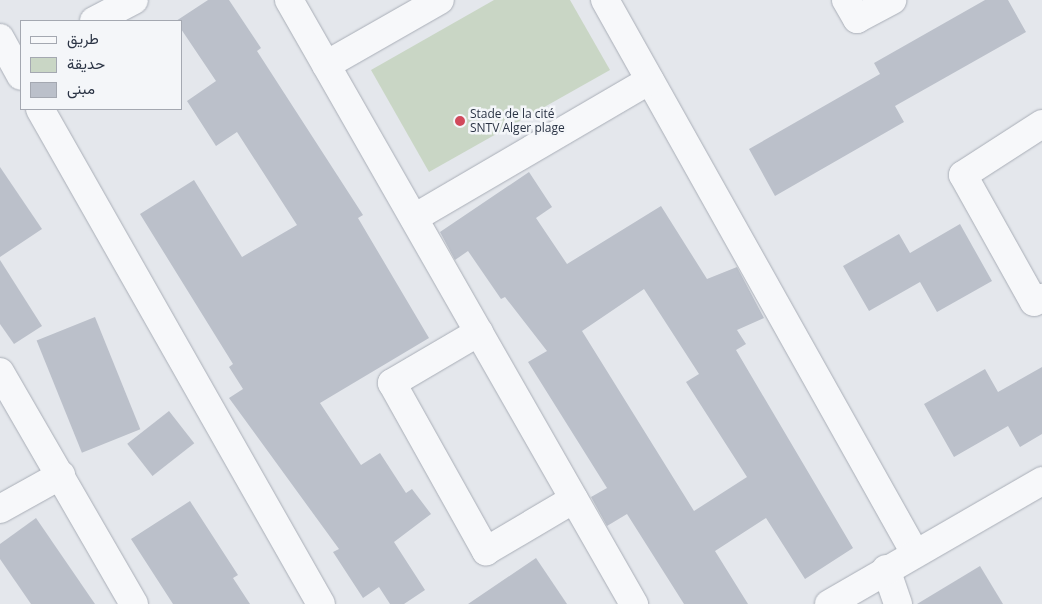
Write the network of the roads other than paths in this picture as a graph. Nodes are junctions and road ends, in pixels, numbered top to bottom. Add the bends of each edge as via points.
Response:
1 (134, 0) edge
2 (289, 0) edge
3 (440, 0) edge
4 (605, 0) edge
5 (846, 0) edge
6 (892, 0) edge
7 (96, 20) edge
8 (0, 38) edge
9 (326, 65) junction
10 (14, 67) edge
11 (650, 80) junction
12 (41, 110) edge
13 (1042, 124) edge
14 (414, 218) junction
15 (1042, 298) edge
16 (479, 332) junction
17 (0, 372) edge
18 (61, 475) junction
19 (1042, 481) edge
20 (574, 498) junction
21 (0, 509) edge
22 (915, 553) junction
23 (886, 569) junction
24 (134, 604) edge
25 (321, 604) edge
26 (634, 604) edge
27 (829, 604) edge
28 (898, 604) edge

1 - 7 street
2 - 9 street
3 - 9 street
4 - 11 street
5 - 6 street via 857,19
8 - 10 street
9 - 14 street
11 - 14 street
11 - 22 street
12 - 25 street
13 - 15 street via 963,175 1034,302
14 - 16 street
16 - 20 street
16 - 20 street via 392,383 486,551
17 - 18 street
18 - 21 street
18 - 24 street
19 - 22 street
20 - 26 street
22 - 23 street
23 - 27 street
23 - 28 street

